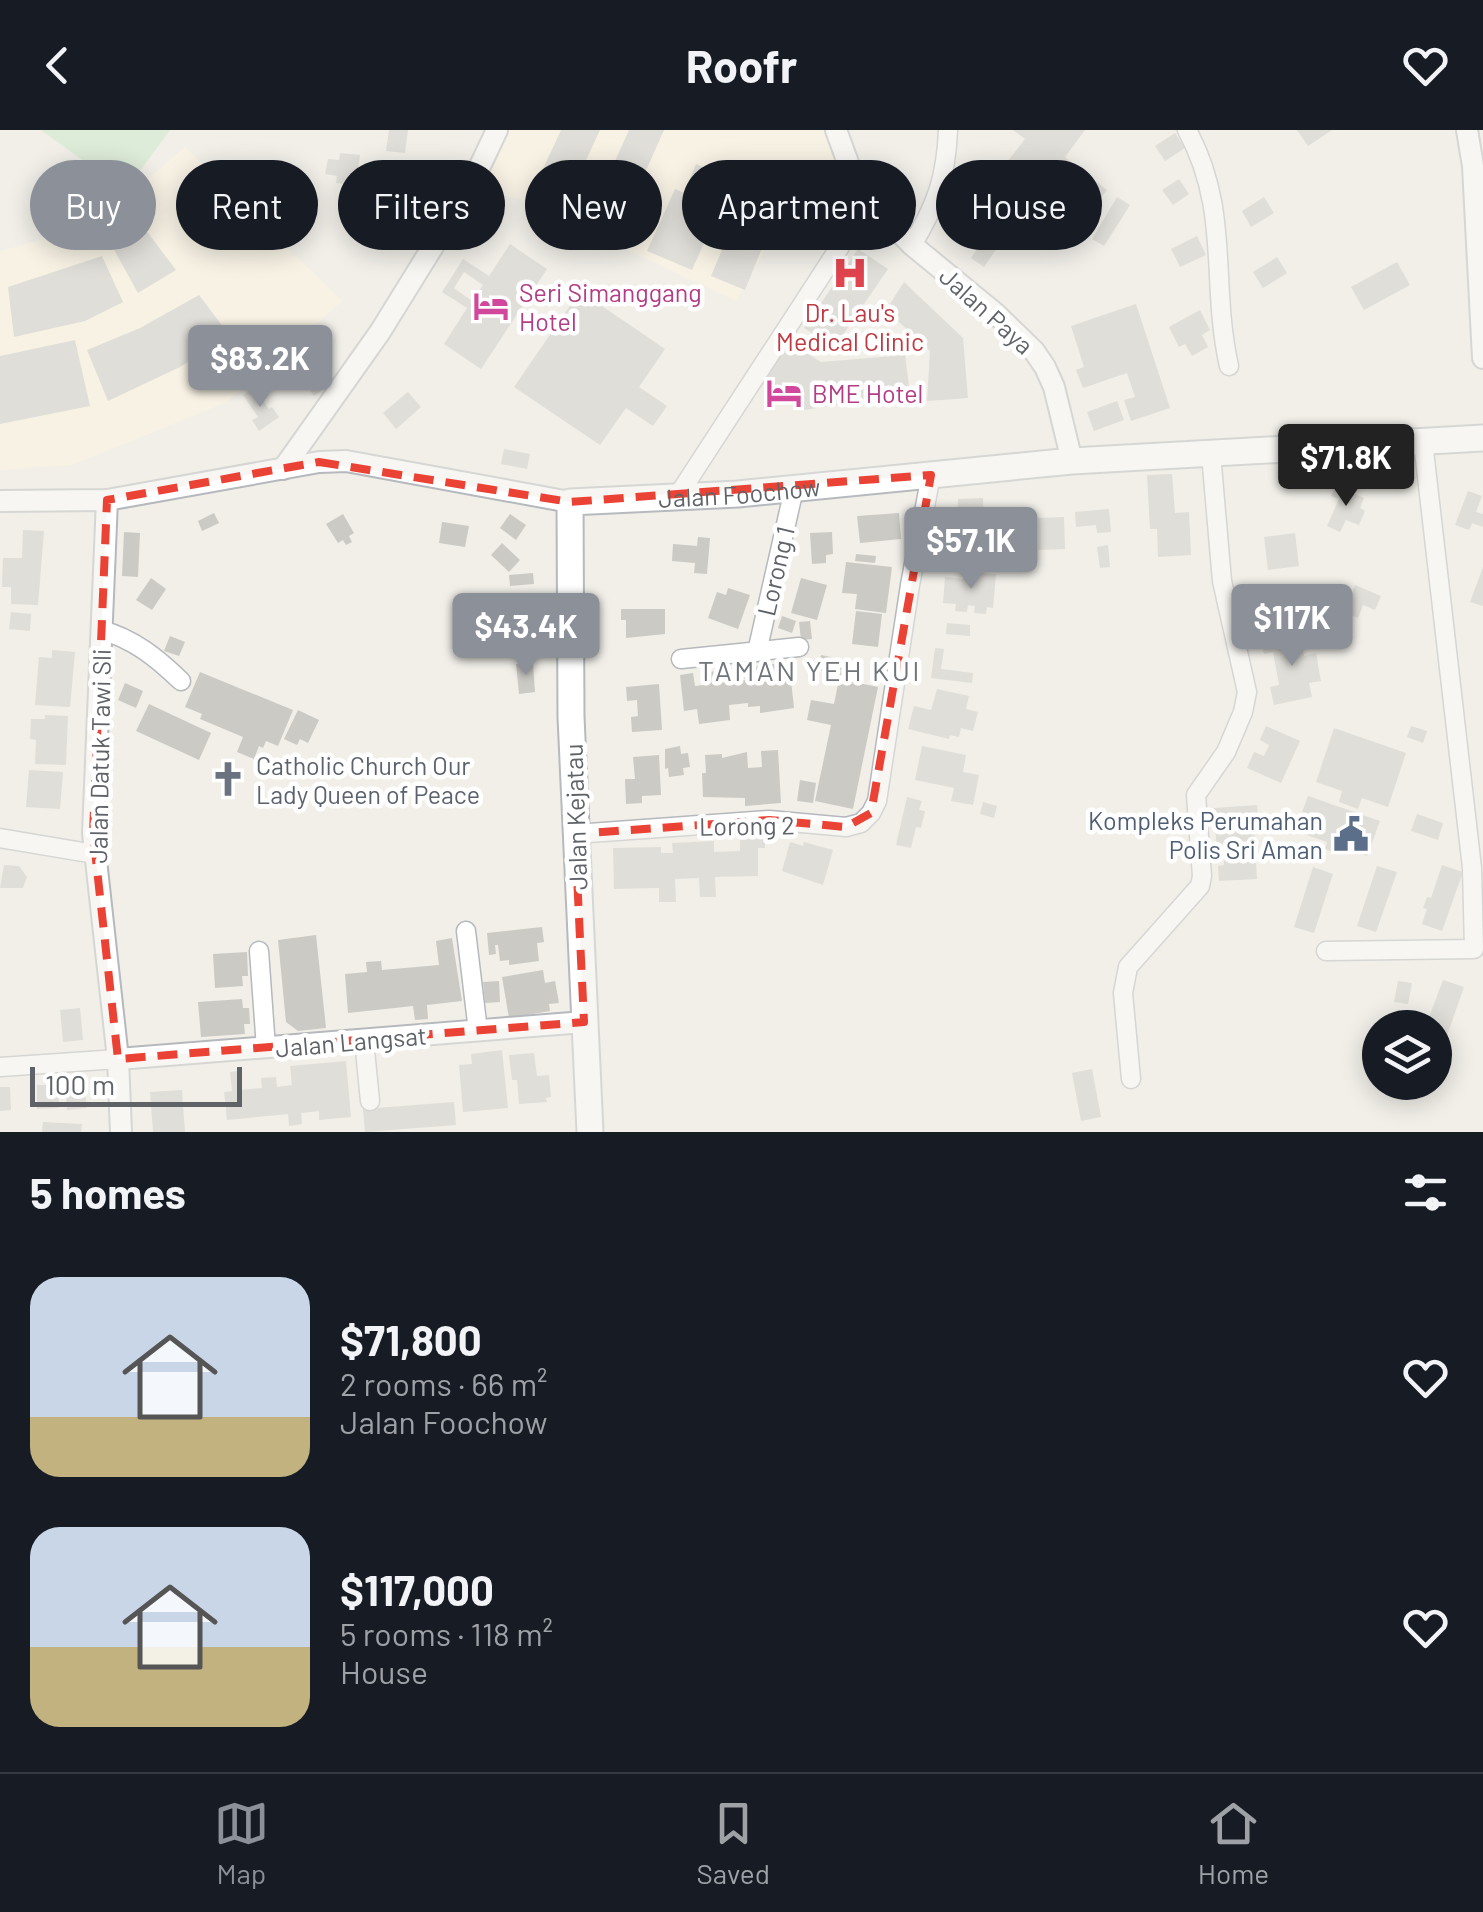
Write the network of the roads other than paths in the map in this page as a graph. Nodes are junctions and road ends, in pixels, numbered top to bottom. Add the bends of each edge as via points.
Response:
1 (496, 130) edge
2 (836, 130) edge
3 (948, 130) edge
4 (1187, 130) edge
5 (1466, 130) edge
6 (847, 160) edge
7 (1478, 165) edge
8 (916, 237) edge
9 (916, 248) edge
10 (838, 250) edge
11 (1483, 358) edge
12 (1229, 366) dead end
13 (1483, 438) edge
14 (1423, 442) junction
15 (1210, 454) junction
16 (1072, 461) junction
17 (284, 469) junction
18 (932, 476) junction
19 (794, 489) junction
20 (677, 498) junction
21 (107, 500) junction
22 (0, 502) edge
23 (570, 502) junction
24 (101, 630) junction
25 (800, 647) dead end
26 (756, 652) junction
27 (680, 659) dead end
28 (181, 681) dead end
29 (575, 834) junction
30 (0, 838) edge
31 (95, 854) junction
32 (466, 930) dead end
33 (1479, 949) edge
34 (258, 951) dead end
35 (1326, 951) dead end
36 (584, 1022) junction
37 (478, 1031) junction
38 (364, 1040) junction
39 (266, 1048) junction
40 (118, 1059) junction
41 (0, 1067) edge
42 (1131, 1079) dead end
43 (370, 1101) dead end
44 (121, 1132) edge
45 (590, 1132) edge

1 - 17 street via 472,185
2 - 6 street, Jalan Paya
3 - 8 street via 942,188
4 - 12 street via 1216,211 1218,300
5 - 7 street
7 - 11 street
9 - 16 street, Jalan Paya via 1034,351 1054,386
10 - 20 street
13 - 14 main road, Jalan Foochow
14 - 15 main road, Jalan Foochow
14 - 33 street
15 - 16 main road, Jalan Foochow
15 - 42 street via 1222,581 1246,702 1226,752 1196,795 1200,886 1135,956 1124,980
16 - 18 main road, Jalan Foochow
17 - 21 street, Jalan Foochow
17 - 23 street, Jalan Foochow via 346,461
18 - 19 main road, Jalan Foochow
18 - 29 street, Lorong 2 via 871,814 846,827 788,820
19 - 20 main road, Jalan Foochow
19 - 26 street, Lorong 1
20 - 23 main road, Jalan Foochow
21 - 22 street, Jalan Foochow
21 - 24 street, Jalan Datuk Tawi Sli
23 - 29 main road, Jalan Kejatau
24 - 28 street via 142,647
24 - 31 street, Jalan Datuk Tawi Sli
25 - 26 street
26 - 27 street
29 - 36 main road, Jalan Kejatau
30 - 31 street
31 - 40 street, Jalan Datuk Tawi Sli
32 - 37 street
33 - 35 street
34 - 39 street
36 - 37 street, Jalan Langsat
36 - 45 main road, Jalan Kejatau
37 - 38 street, Jalan Langsat
38 - 39 street, Jalan Langsat
38 - 43 street
39 - 40 street, Jalan Langsat
40 - 41 street
40 - 44 street, Jalan Datuk Tawi Sli

